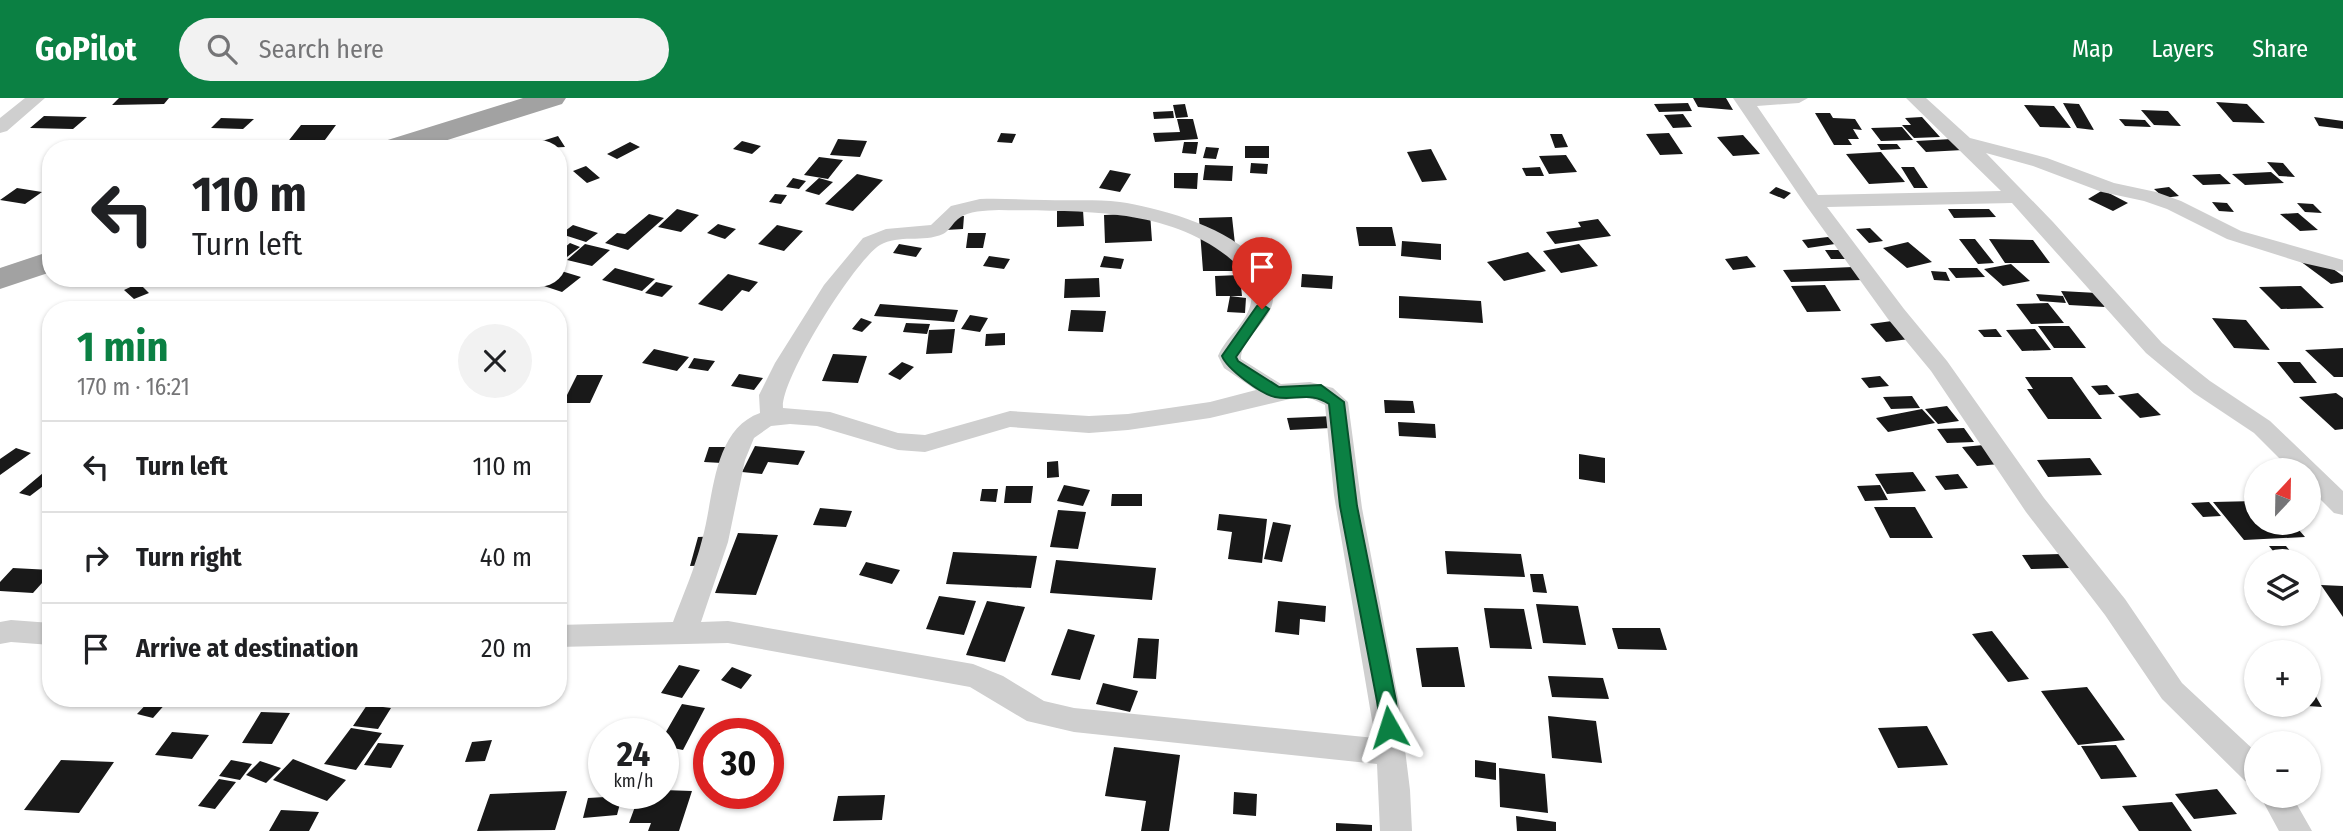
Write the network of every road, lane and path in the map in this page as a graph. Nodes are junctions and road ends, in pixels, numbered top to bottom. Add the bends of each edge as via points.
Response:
1 (36, 98) edge
2 (552, 98) edge
3 (1799, 98) edge
4 (1915, 98) edge
5 (1744, 100) edge
6 (2, 123) edge
7 (417, 140) edge
8 (1964, 142) junction
9 (2017, 197) junction
10 (1812, 200) junction
11 (42, 264) edge
12 (2343, 266) edge
13 (0, 279) edge
14 (1276, 392) junction
15 (772, 416) junction
16 (2293, 458) edge
17 (2321, 485) edge
18 (2343, 506) edge
19 (0, 632) edge
20 (683, 632) junction
21 (42, 633) edge
22 (567, 636) edge
23 (1390, 752) junction
24 (2244, 760) edge
25 (2282, 808) edge
26 (1396, 831) edge
27 (2296, 831) edge

1 - 6 street
2 - 7 highway
3 - 5 street
4 - 8 street
5 - 10 street
8 - 9 street
8 - 12 street via 2040,162 2109,188 2149,196 2234,235
9 - 10 street
9 - 16 street via 2154,348 2262,427
10 - 24 street via 1939,366 2172,691
11 - 13 highway
14 - 15 street via 1214,410 1152,419 1098,424 1012,419 916,444 850,424
14 - 15 street via 1232,363 1229,356 1262,309 1262,290 1250,267 1222,244 1187,225 1118,208 989,205 960,209 938,229 869,242 778,377 771,397
14 - 23 street via 1321,391 1336,402 1349,506 1387,701
15 - 20 street via 752,425 741,440 716,540
17 - 18 street
19 - 21 street
20 - 22 street
20 - 23 street via 728,632 973,676 1037,712 1074,720
23 - 26 street
25 - 27 street

